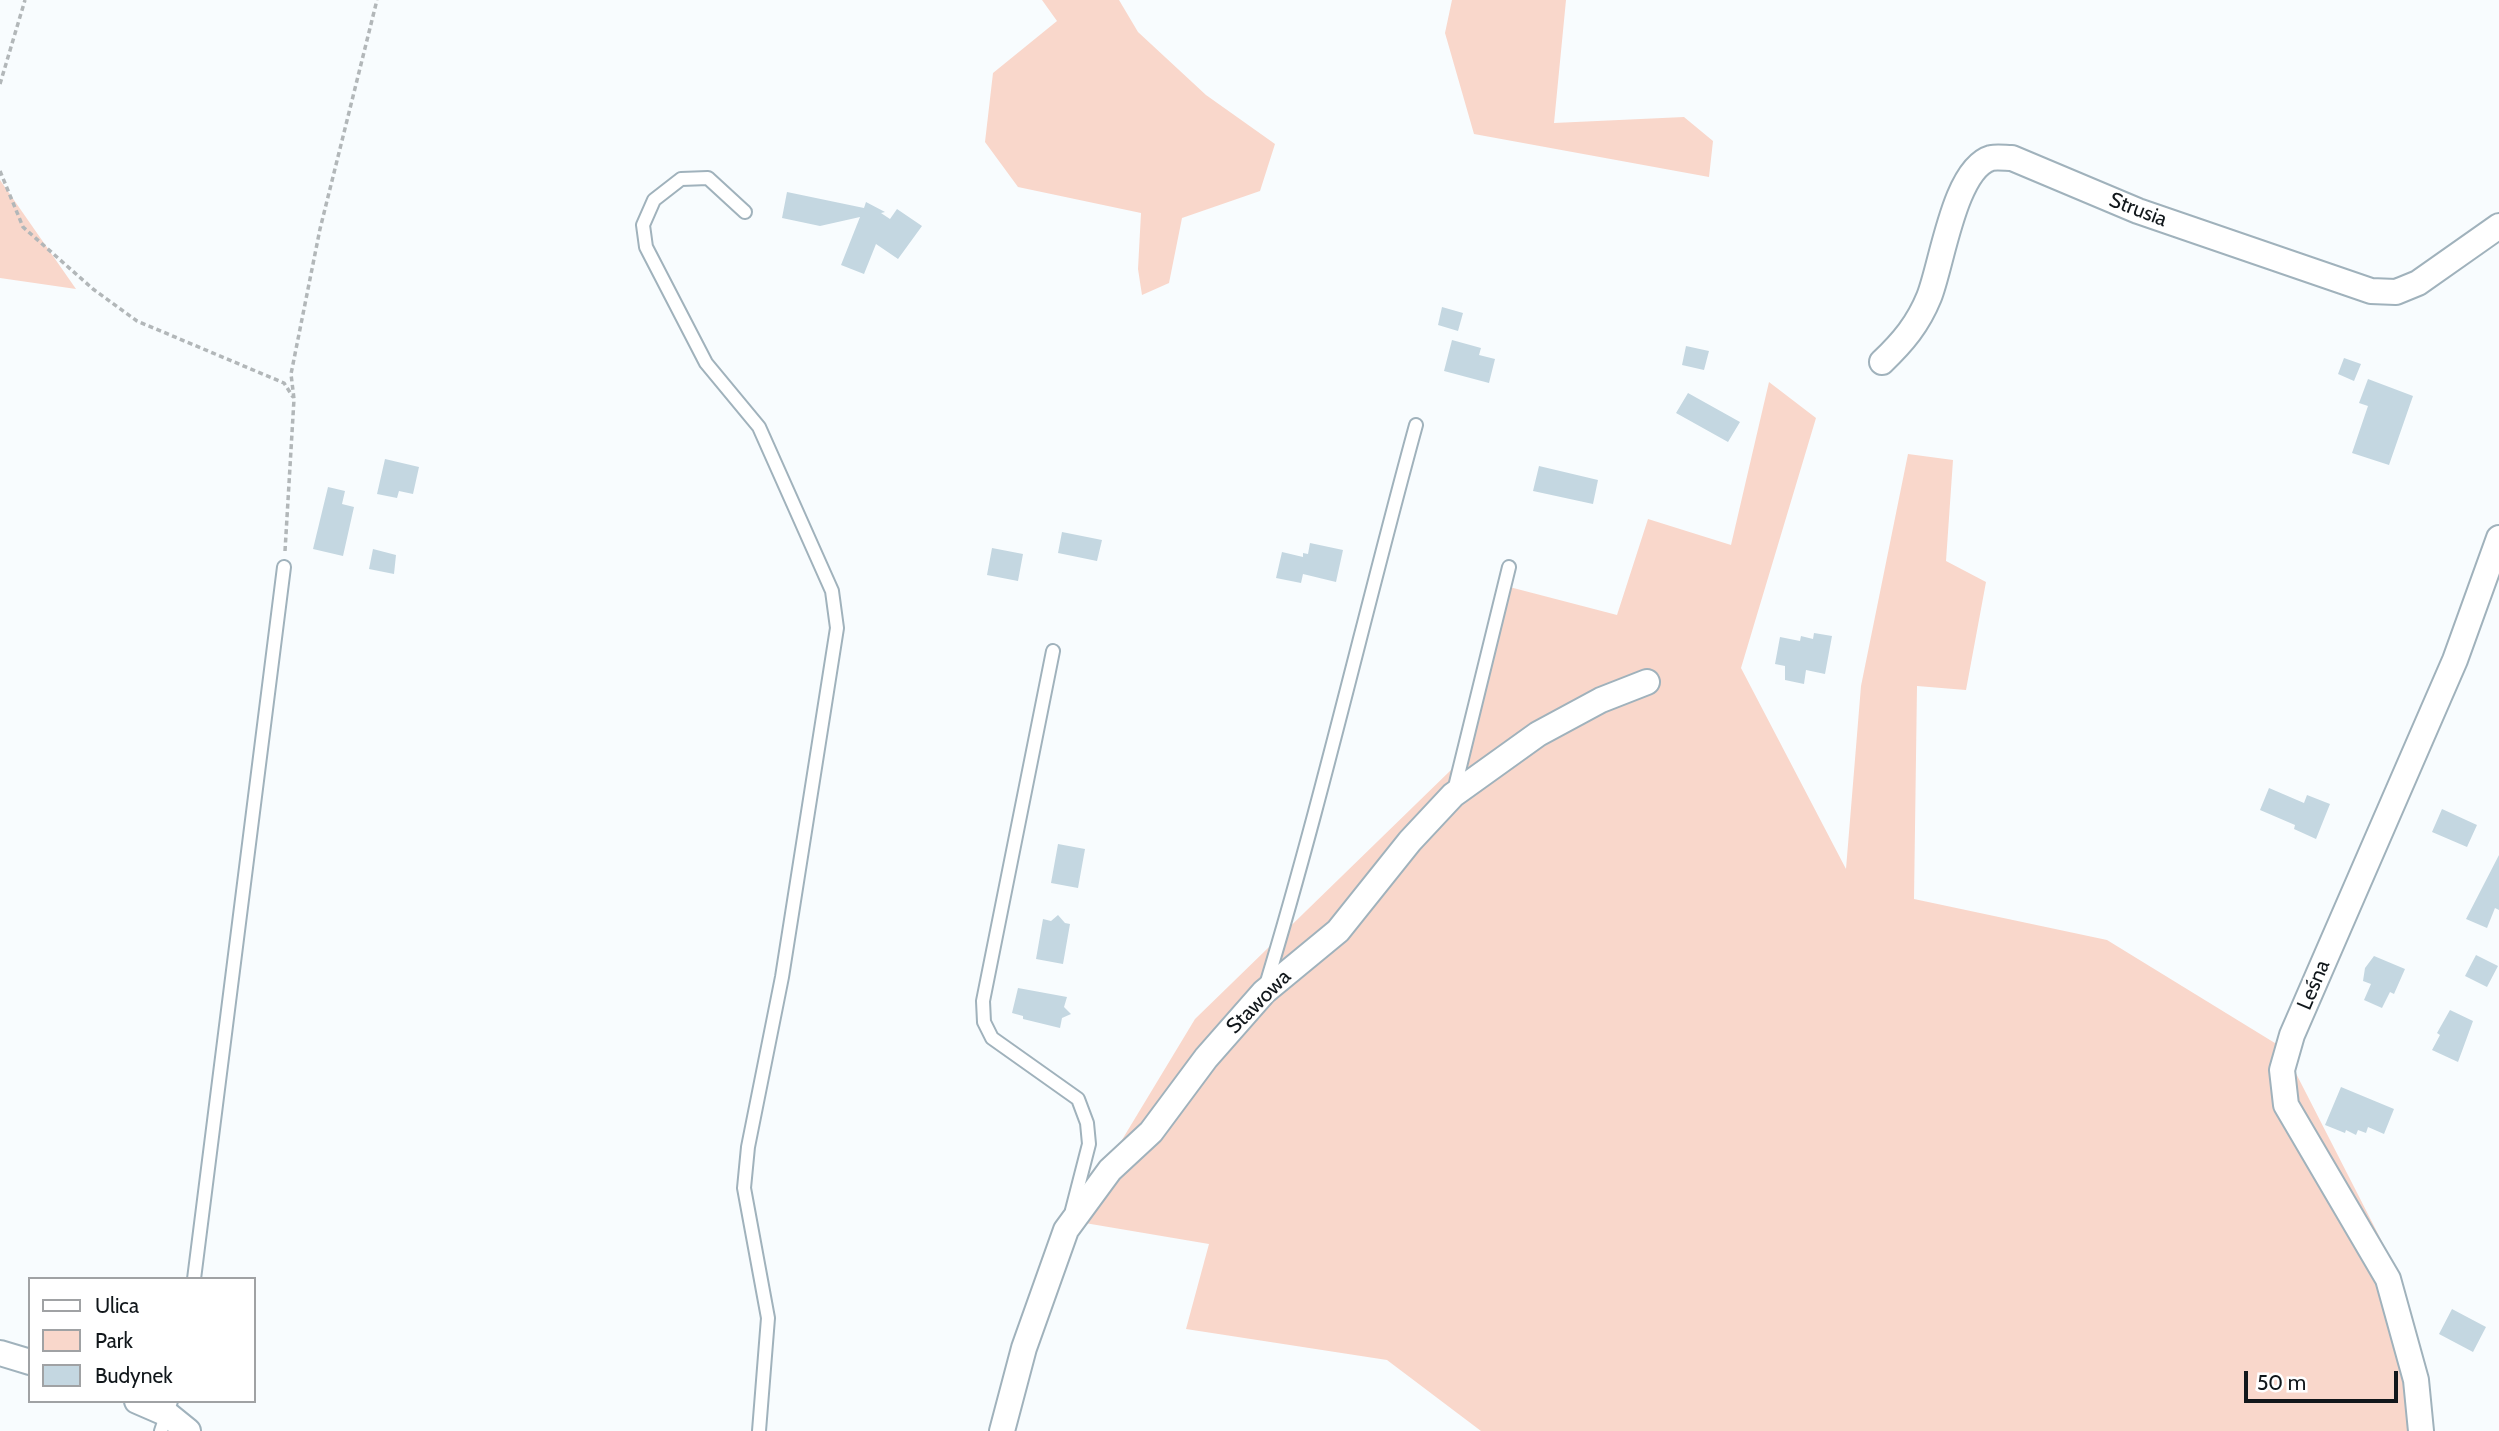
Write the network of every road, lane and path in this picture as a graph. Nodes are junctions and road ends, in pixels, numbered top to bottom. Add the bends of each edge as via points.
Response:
1 (25, 0) edge
2 (377, 0) edge
3 (0, 84) edge
4 (0, 171) edge
5 (745, 212) dead end
6 (2499, 226) edge
7 (1882, 362) dead end
8 (294, 399) junction
9 (1416, 425) dead end
10 (2499, 538) edge
11 (284, 567) joint
12 (1509, 567) dead end
13 (1053, 652) dead end
14 (1647, 682) dead end
15 (1453, 795) junction
16 (1264, 992) junction
17 (1066, 1230) junction
18 (194, 1277) edge
19 (0, 1353) edge
20 (28, 1361) edge
21 (141, 1403) edge
22 (166, 1415) edge
23 (188, 1431) edge
24 (759, 1431) edge
25 (1002, 1431) edge
26 (2421, 1431) edge

1 - 3 path
2 - 8 path via 320,229 292,374
4 - 8 path via 23,227 93,289 137,321 284,383
5 - 24 lane via 708,178 681,179 654,200 643,225 646,247 706,363 759,427 832,591 837,628 744,1188 768,1318
6 - 7 street, Strusia via 2418,283 2396,292 2371,291 2138,211 2012,158 1990,158 1972,172 1961,192 1929,297 1908,337
8 - 11 path
9 - 16 lane via 1299,876
10 - 26 street, Leśna via 2455,660 2292,1035 2282,1070 2286,1105 2388,1279 2416,1380
11 - 18 lane
12 - 15 lane
13 - 17 lane via 983,1001 984,1022 992,1038 1078,1099 1087,1123 1090,1144
14 - 15 street, Stawowa via 1601,700 1538,734
15 - 16 street, Stawowa via 1338,930
16 - 17 street, Stawowa via 1206,1058 1151,1132 1110,1170
17 - 25 street, Stawowa via 1024,1348
19 - 20 street
21 - 22 street
22 - 23 street

